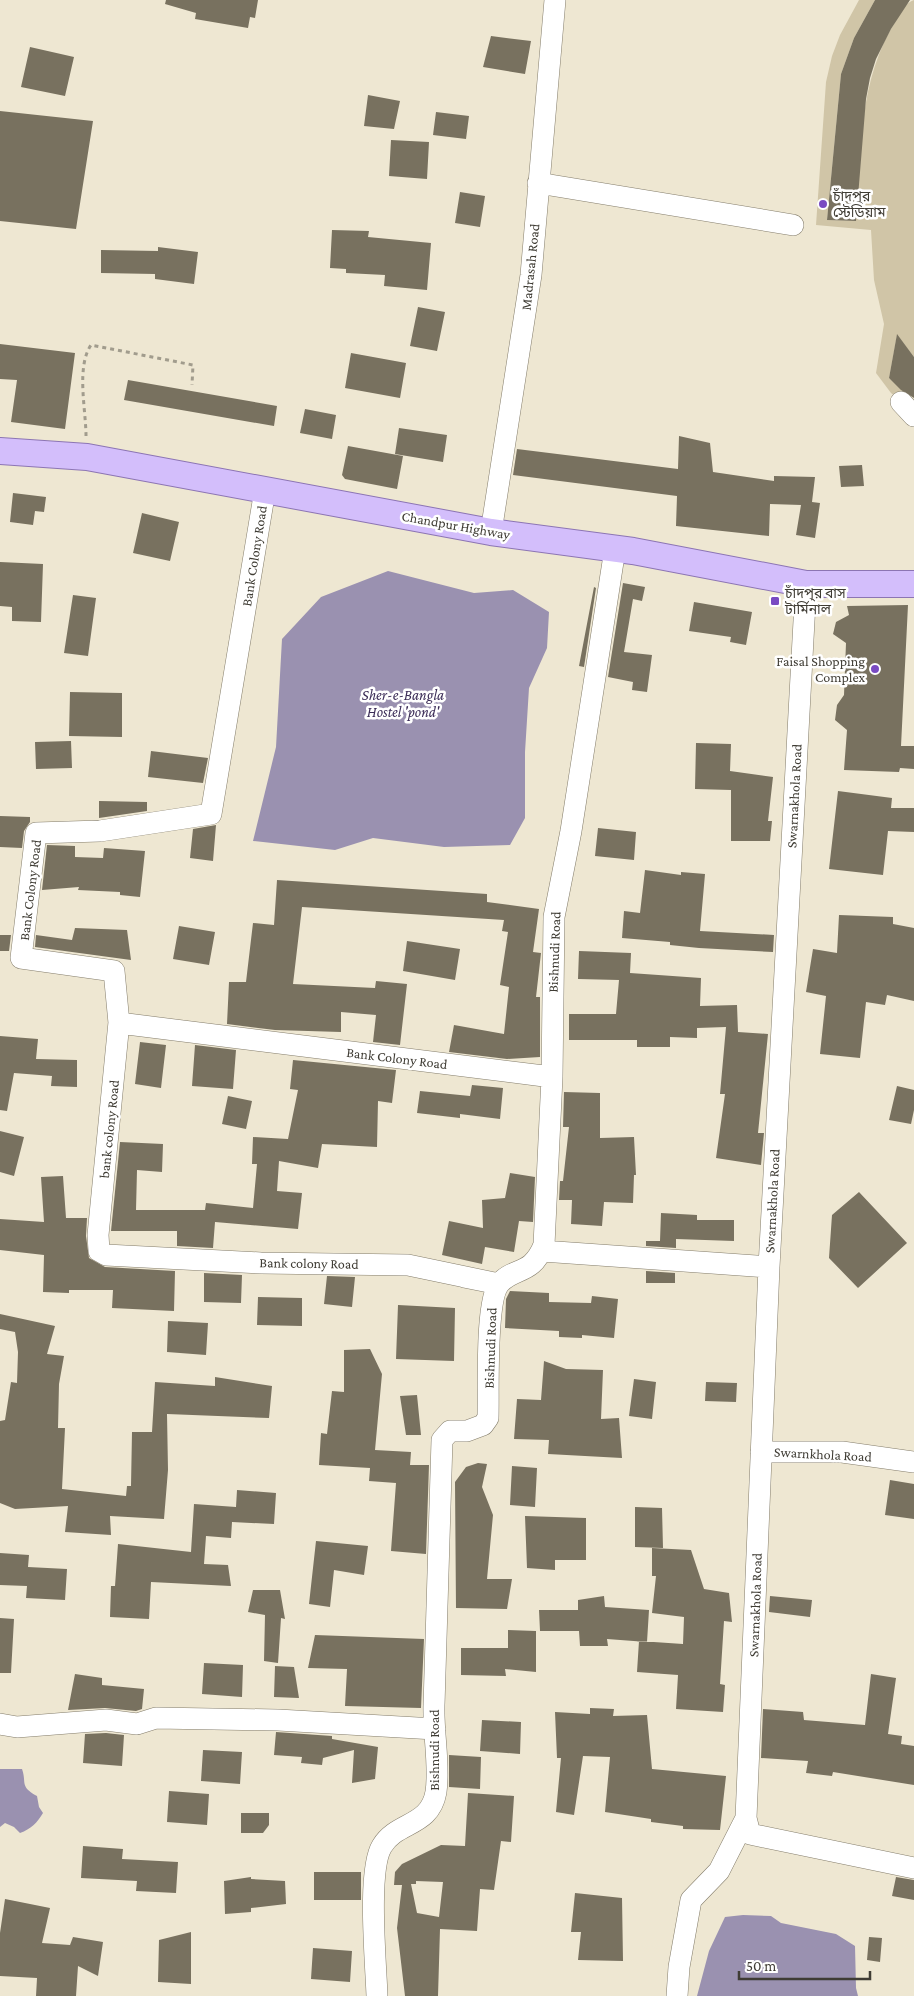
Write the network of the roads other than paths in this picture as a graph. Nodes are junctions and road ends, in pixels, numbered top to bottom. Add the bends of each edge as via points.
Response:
1 (555, 0) edge
2 (538, 183) junction
3 (793, 225) dead end
4 (0, 451) edge
5 (265, 490) junction
6 (491, 532) junction
7 (615, 549) junction
8 (806, 584) junction
9 (914, 584) edge
10 (119, 1022) junction
11 (552, 1077) junction
12 (98, 1236) joint
13 (542, 1251) junction
14 (768, 1267) junction
15 (464, 1277) dead end
16 (499, 1284) junction
17 (761, 1452) junction
18 (914, 1462) edge
19 (0, 1724) edge
20 (435, 1729) junction
21 (746, 1818) junction
22 (914, 1868) edge
23 (377, 1996) edge
24 (677, 1996) edge

1 - 2 street, Madrasah Road
2 - 3 street
2 - 6 street, Madrasah Road via 531,275
4 - 5 main road, Chandpur Highway via 87,457
5 - 6 main road, Chandpur Highway
5 - 10 street, Bank Colony Road via 211,814 100,831 36,833 21,958 114,971
6 - 7 main road, Chandpur Highway
7 - 8 main road, Chandpur Highway
7 - 11 street, Bishnudi Road via 571,831 554,917
8 - 9 main road, Chandpur Highway
8 - 14 street, Swarnakhola Road
10 - 11 street, Bank Colony Road
10 - 12 street, bank colony Road
11 - 13 street, Bishnudi Road
12 - 16 street, Bank colony Road via 99,1251 106,1255 261,1263 408,1265
13 - 14 street
13 - 16 street via 527,1269
14 - 17 street, Swarnakhola Road
15 - 16 street
16 - 20 street, Bishnudi Road via 492,1300 488,1418 484,1426 450,1431 442,1440
17 - 18 street, Swarnkhola Road via 842,1452
17 - 21 street, Swarnakhola Road
19 - 20 street via 17,1727 106,1720 137,1724 156,1718 278,1720
20 - 23 street, Bishnudi Road via 436,1791 432,1806 426,1814 387,1839 375,1863
21 - 22 street via 750,1834
21 - 24 street via 719,1871 691,1900

